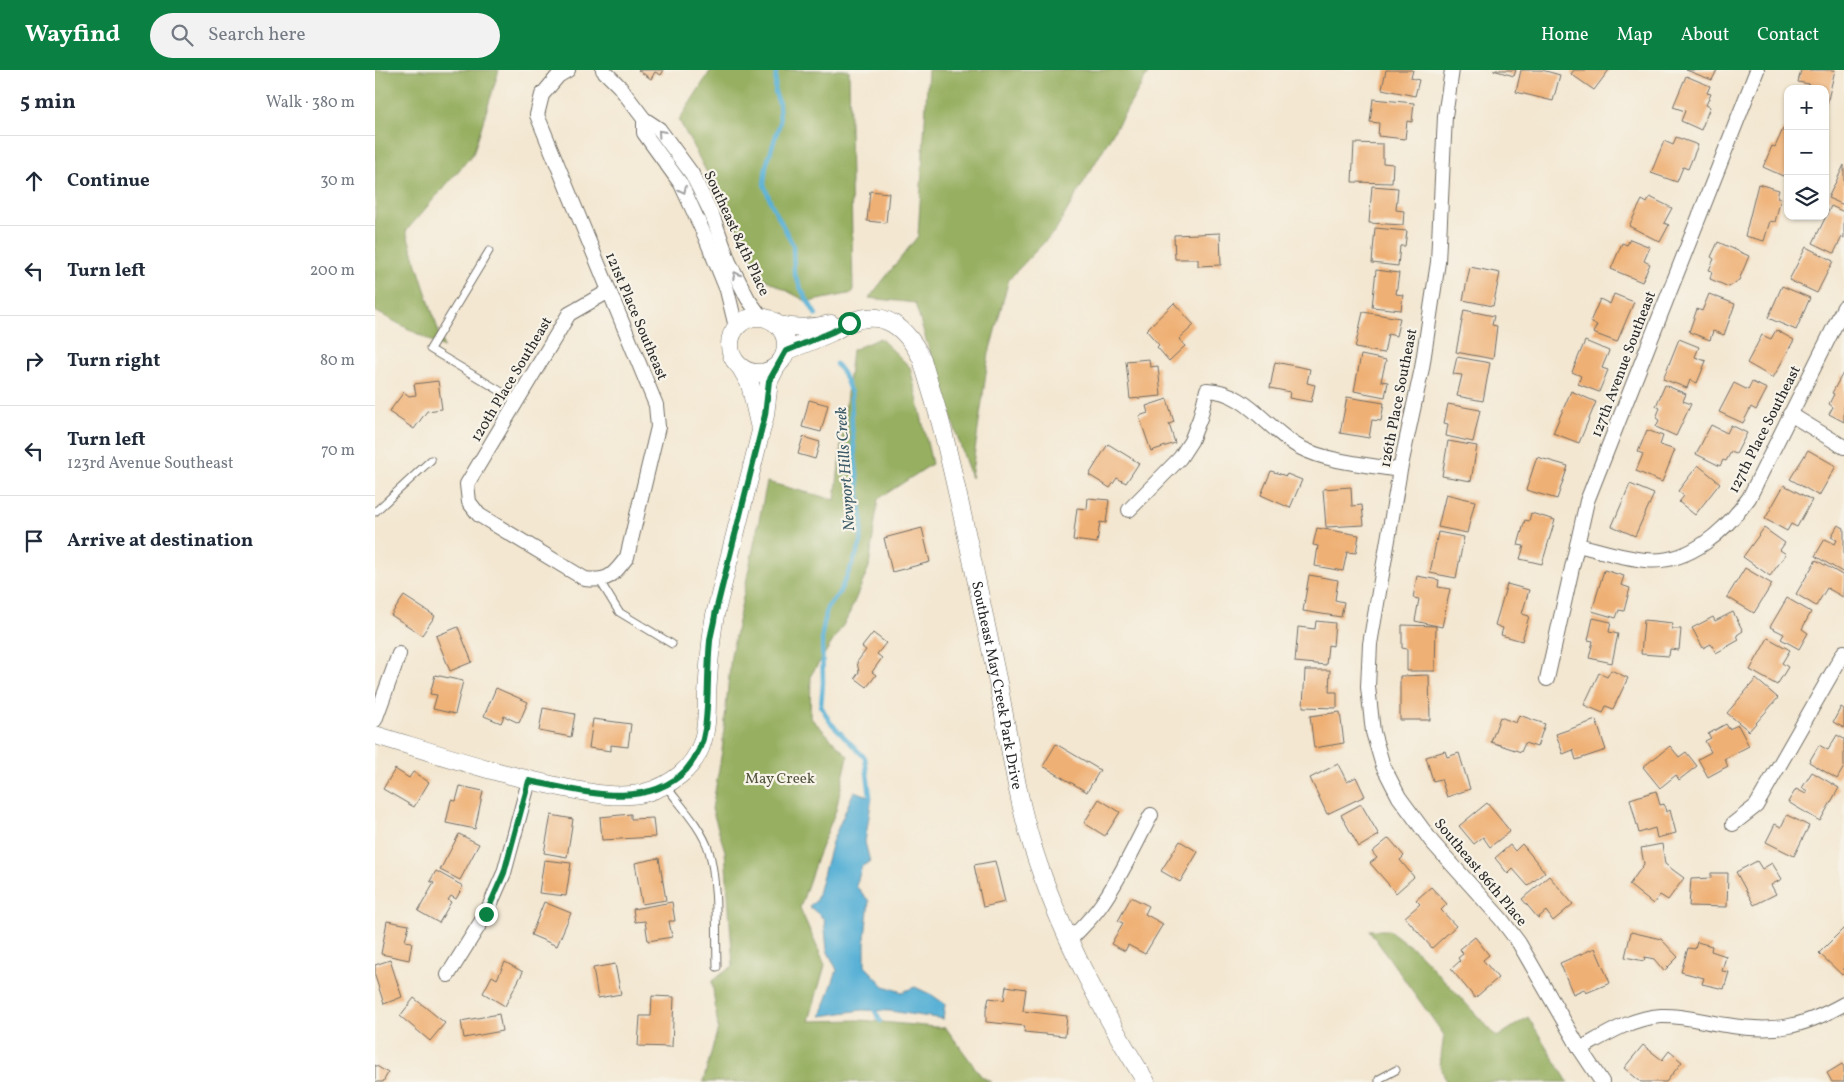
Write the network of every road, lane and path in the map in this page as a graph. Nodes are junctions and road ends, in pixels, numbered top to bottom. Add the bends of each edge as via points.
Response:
1 (567, 70) edge
2 (603, 70) edge
3 (1451, 70) edge
4 (1757, 70) edge
5 (644, 119) junction
6 (489, 251) dead end
7 (609, 291) junction
8 (1844, 307) edge
9 (761, 317) junction
10 (849, 323) junction
11 (778, 325) junction
12 (736, 327) junction
13 (786, 351) junction
14 (776, 367) junction
15 (741, 368) junction
16 (517, 401) junction
17 (1790, 414) junction
18 (761, 432) junction
19 (1844, 447) edge
20 (431, 460) dead end
21 (1400, 470) junction
22 (1129, 510) dead end
23 (375, 512) edge
24 (1577, 545) junction
25 (601, 581) junction
26 (672, 644) dead end
27 (1844, 652) edge
28 (399, 654) dead end
29 (1547, 679) dead end
30 (375, 720) edge
31 (1373, 732) joint
32 (375, 735) edge
33 (529, 781) junction
34 (666, 786) junction
35 (1151, 815) dead end
36 (1733, 824) dead end
37 (1070, 940) junction
38 (717, 967) dead end
39 (448, 975) dead end
40 (1844, 1004) edge
41 (1580, 1049) junction
42 (1396, 1070) dead end
43 (1146, 1082) edge
44 (1379, 1082) edge
45 (1602, 1082) edge

1 - 7 street, 121st Place Southeast via 542,95 537,115
2 - 5 street, Southeast 84th Place
3 - 21 street, 126th Place Southeast via 1445,116 1438,262 1422,368
4 - 24 street, 127th Avenue Southeast via 1587,501
9 -> 5 street, Southeast 84th Place via 729,262 713,217 692,174 659,128
5 -> 12 street, Southeast 84th Place via 644,133 681,184 705,236 727,290
6 - 16 lane via 430,349
7 - 16 street, 120th Place Southeast via 569,314
7 - 25 street, 121st Place Southeast via 656,404 658,427 627,557 616,573
8 - 17 street, 127th Place Southeast
9 - 11 street
9 - 12 street via 751,317
10 - 11 street, Southeast May Creek Park Drive via 796,329
10 - 13 street, Southeast May Creek Park Drive
10 - 37 street, Southeast May Creek Park Drive via 861,319 889,322 909,336 922,359 944,435 1033,848
11 - 13 street via 783,332
12 - 15 street via 731,335 731,353
13 - 14 street
14 - 15 street via 759,373
14 - 18 street via 769,381
15 - 18 street via 750,384
16 - 25 street, 120th Place Southeast via 467,484 469,502 479,515 585,579
17 - 19 street
17 - 24 street, 127th Place Southeast via 1749,498 1705,544 1663,560 1645,560
18 - 34 street via 712,632 702,744 681,775
20 - 23 lane
21 - 22 street via 1328,457 1301,448 1242,401 1220,390 1207,390 1191,441 1180,458
21 - 31 street, 126th Place Southeast via 1370,644 1368,687
24 - 29 street, 127th Avenue Southeast
25 - 26 lane via 619,612
27 - 36 street via 1756,806
28 - 30 street
31 - 41 street, Southeast 86th Place via 1383,766 1399,796 1432,842 1519,943
32 - 33 street
33 - 34 street via 618,795 643,793
33 - 39 street via 504,873 486,914
34 - 38 lane via 694,823 708,849 713,874
35 - 37 street via 1114,886 1091,919
37 - 43 street, Southeast May Creek Park Drive via 1111,1023
40 - 41 street via 1804,1023 1780,1029 1724,1025 1681,1017 1641,1019
41 - 45 street, Southeast 86th Place
42 - 44 lane

